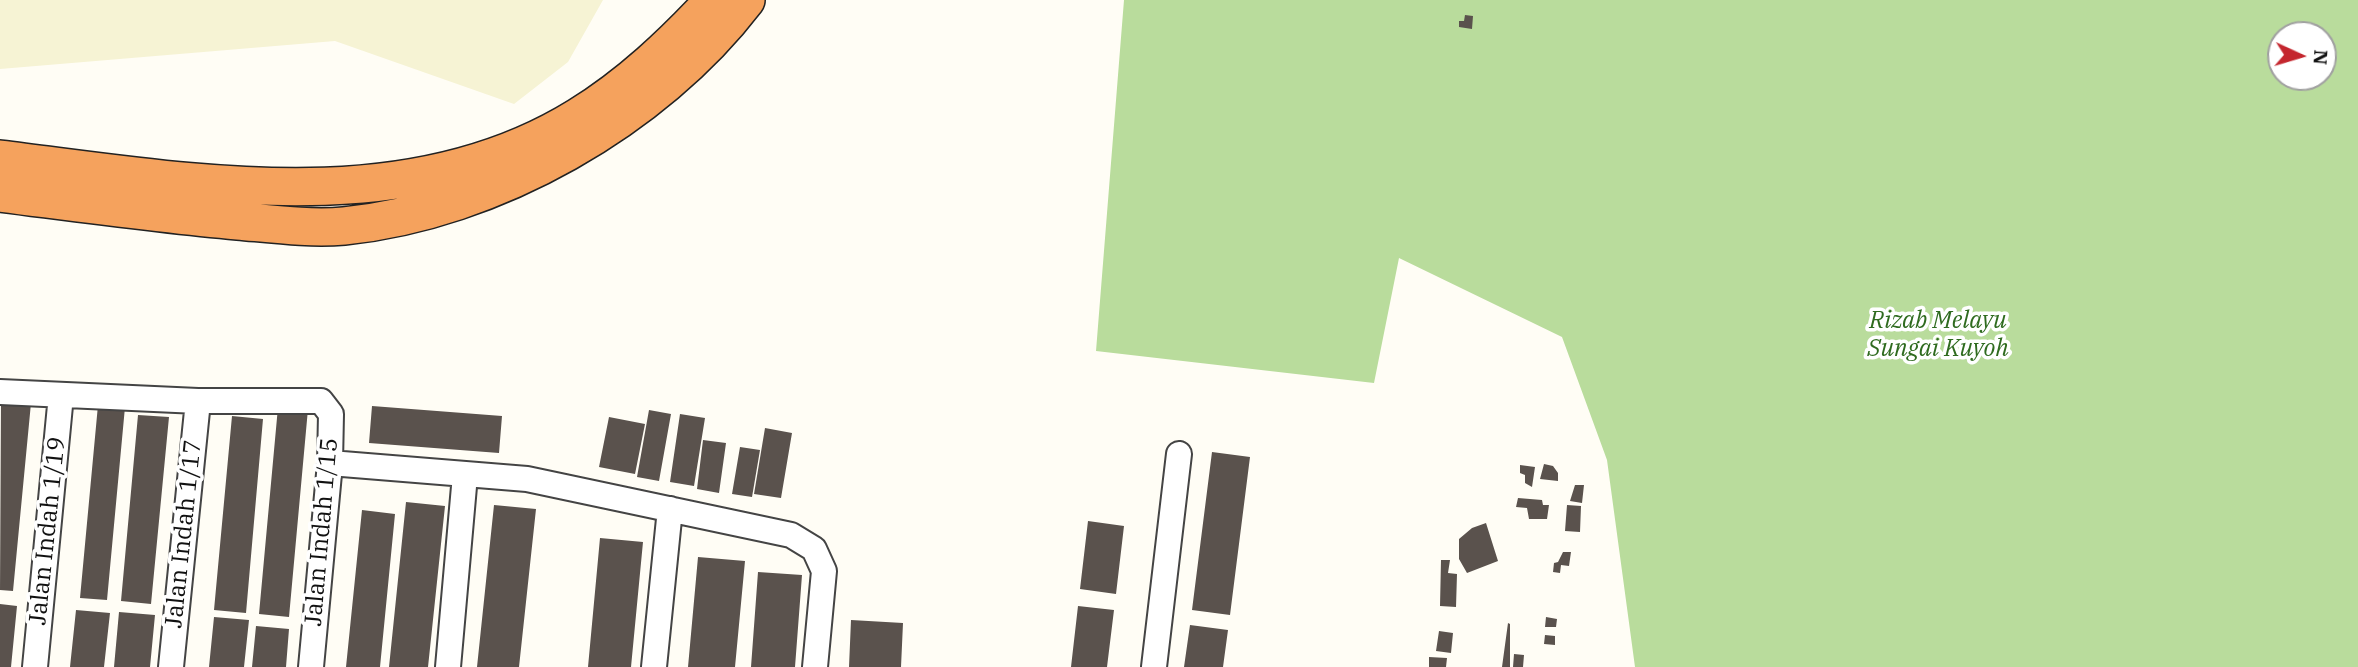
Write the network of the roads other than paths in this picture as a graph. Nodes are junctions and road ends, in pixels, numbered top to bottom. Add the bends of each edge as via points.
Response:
1 (714, 0) edge
2 (746, 0) edge
3 (0, 159) edge
4 (0, 194) edge
5 (0, 392) edge
6 (61, 395) junction
7 (198, 401) junction
8 (1179, 454) dead end
9 (330, 463) junction
10 (465, 475) junction
11 (670, 509) junction
12 (35, 667) edge
13 (171, 667) edge
14 (311, 667) edge
15 (448, 667) edge
16 (654, 667) edge
17 (815, 667) edge
18 (1154, 667) edge

1 - 3 highway via 662,55 578,117 502,154 423,177 353,186 253,187
2 - 4 highway via 686,67 638,107 520,176 469,197 408,214 343,226 266,223
5 - 6 street
6 - 7 street
6 - 12 street, Jalan Indah 1/19
7 - 9 street, Jalan Indah 1/15 via 321,401 331,414
7 - 13 street, Jalan Indah 1/17
8 - 18 street
9 - 10 street
9 - 14 street, Jalan Indah 1/15
10 - 11 street via 527,479
10 - 15 street
11 - 16 street
11 - 17 street via 791,535 814,549 824,571

